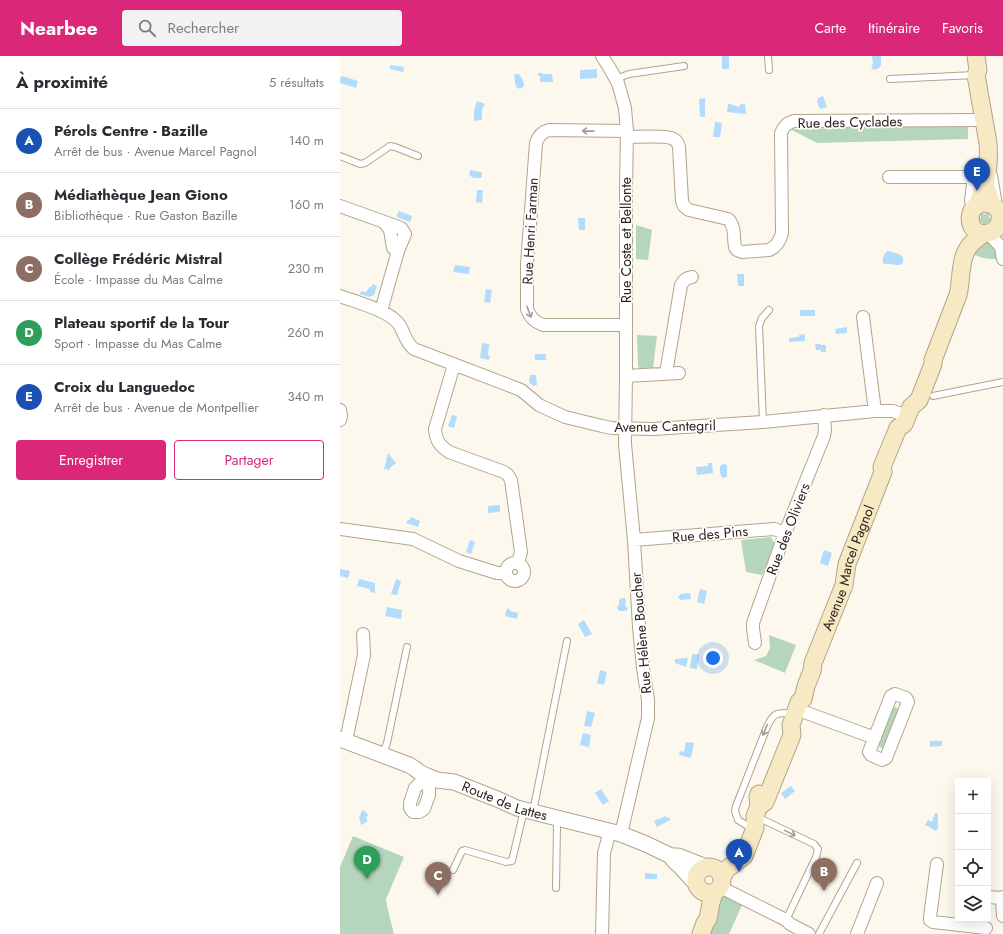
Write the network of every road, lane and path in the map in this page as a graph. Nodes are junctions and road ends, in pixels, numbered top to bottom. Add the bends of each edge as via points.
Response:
1 (602, 56) edge
2 (768, 56) edge
3 (966, 56) edge
4 (976, 56) edge
5 (684, 66) dead end
6 (769, 70) dead end
7 (976, 75) junction
8 (890, 78) dead end
9 (616, 80) junction
10 (984, 120) junction
11 (627, 134) junction
12 (340, 156) edge
13 (418, 156) dead end
14 (988, 164) junction
15 (889, 177) dead end
16 (979, 180) junction
17 (340, 206) edge
18 (990, 207) edge
19 (981, 230) junction
20 (737, 250) joint
21 (1003, 259) edge
22 (692, 277) dead end
23 (340, 296) edge
24 (769, 310) dead end
25 (381, 311) junction
26 (863, 317) dead end
27 (626, 325) junction
28 (454, 365) junction
29 (679, 372) dead end
30 (666, 373) junction
31 (626, 376) junction
32 (1003, 382) edge
33 (934, 396) dead end
34 (340, 410) edge
35 (875, 410) junction
36 (824, 415) junction
37 (907, 416) junction
38 (340, 420) edge
39 (763, 422) junction
40 (625, 429) junction
41 (340, 529) edge
42 (785, 533) junction
43 (634, 540) junction
44 (518, 563) junction
45 (505, 573) junction
46 (363, 634) dead end
47 (568, 641) dead end
48 (755, 643) dead end
49 (407, 647) dead end
50 (795, 712) junction
51 (875, 738) junction
52 (343, 740) edge
53 (382, 755) junction
54 (528, 811) junction
55 (753, 815) junction
56 (558, 819) junction
57 (615, 833) junction
58 (857, 863) dead end
59 (937, 864) dead end
60 (453, 870) dead end
61 (710, 881) junction
62 (877, 883) dead end
63 (556, 888) dead end
64 (991, 897) edge
65 (1002, 897) edge
66 (1003, 916) edge
67 (786, 920) junction
68 (985, 927) edge
69 (703, 929) edge
70 (602, 934) edge
71 (809, 934) edge
72 (819, 934) edge
73 (857, 934) edge

1 - 9 street, Rue Coste et Bellonte
2 - 6 lane
3 - 7 main road via 971,70
4 - 7 main road
5 - 9 lane via 629,74
7 - 8 lane
7 - 10 main road
9 - 11 street, Rue Coste et Bellonte via 625,108
10 - 14 main road
10 - 20 street, Rue des Cyclades via 789,123 781,133 781,238 778,244 769,250
11 - 20 street, Rue Henri Farman via 667,136 678,143 684,206 689,210 728,219 733,226 734,245
11 - 27 street, Rue Coste et Bellonte
11 -> 27 street, Rue Henri Farman via 549,130 540,135 536,143 527,264 527,309 533,320 543,325
12 - 13 lane via 360,164 365,163 390,146
14 - 16 main road
14 - 18 lane via 994,175 998,199
15 - 16 street
16 - 18 main road
16 - 18 street
17 - 25 street via 384,222 390,230 393,248 398,251
18 - 19 main road via 971,211 970,215
18 - 19 main road via 1001,217 999,226 992,232
19 - 21 street via 1001,247
19 - 37 main road, Avenue Marcel Pagnol via 963,260 958,296 933,360 934,364 919,400
22 - 30 street via 684,280 681,285
23 - 25 street, Avenue Cantegril
24 - 39 lane via 759,326
25 - 28 street, Avenue Cantegril via 398,323 408,344 414,349
26 - 35 street
27 - 31 street, Rue Coste et Bellonte
28 - 40 street, Avenue Cantegril via 521,390 539,405 565,417
28 - 44 street via 435,436 442,448 449,452 508,475 511,480 521,552
29 - 30 street
30 - 31 street
31 - 40 street, Rue Coste et Bellonte
32 - 33 lane
34 - 38 street
35 - 36 street, Avenue Cantegril
35 - 37 street, Avenue Cantegril via 893,411
36 - 39 street, Avenue Cantegril
36 - 42 street, Rue des Oliviers via 824,436
37 - 50 main road, Avenue Marcel Pagnol via 893,438 882,467 883,472 847,564 844,585 813,663 800,679
39 - 40 street, Avenue Cantegril
40 - 43 street, Rue Hélène Boucher
41 - 45 street via 413,539 459,561 497,573
42 - 43 street, Rue des Pins via 774,529
42 - 48 street, Rue des Oliviers via 753,623
43 - 57 street, Rue Hélène Boucher via 648,718
44 - 45 street via 510,563
44 - 45 street via 524,569 526,580 510,580
46 - 52 street via 364,655
47 - 54 lane
49 - 53 lane via 387,743
50 - 51 street
50 - 55 main road, Avenue Marcel Pagnol via 792,735 765,802
50 -> 55 lane via 777,714 769,722 735,810 738,820
51 - 51 street via 869,752 882,760 886,758 908,702 906,698 895,694 891,696
52 - 53 street, Route de Lattes
53 - 54 street, Route de Lattes via 437,780 454,782
54 - 56 street, Route de Lattes
54 - 60 lane via 512,861 506,862 465,850 462,851
55 - 61 main road, Avenue Marcel Pagnol via 755,828 744,856
55 -> 67 lane via 814,844 818,849
56 - 57 street, Route de Lattes
56 - 63 lane
57 - 61 street, Route de Lattes via 671,856 678,856
57 - 70 street, Rue Hélène Boucher via 604,853
58 - 72 lane
59 - 68 street via 930,920
61 - 67 street
61 - 69 main road
62 - 73 street
64 - 65 street
65 - 66 street
67 - 71 street

